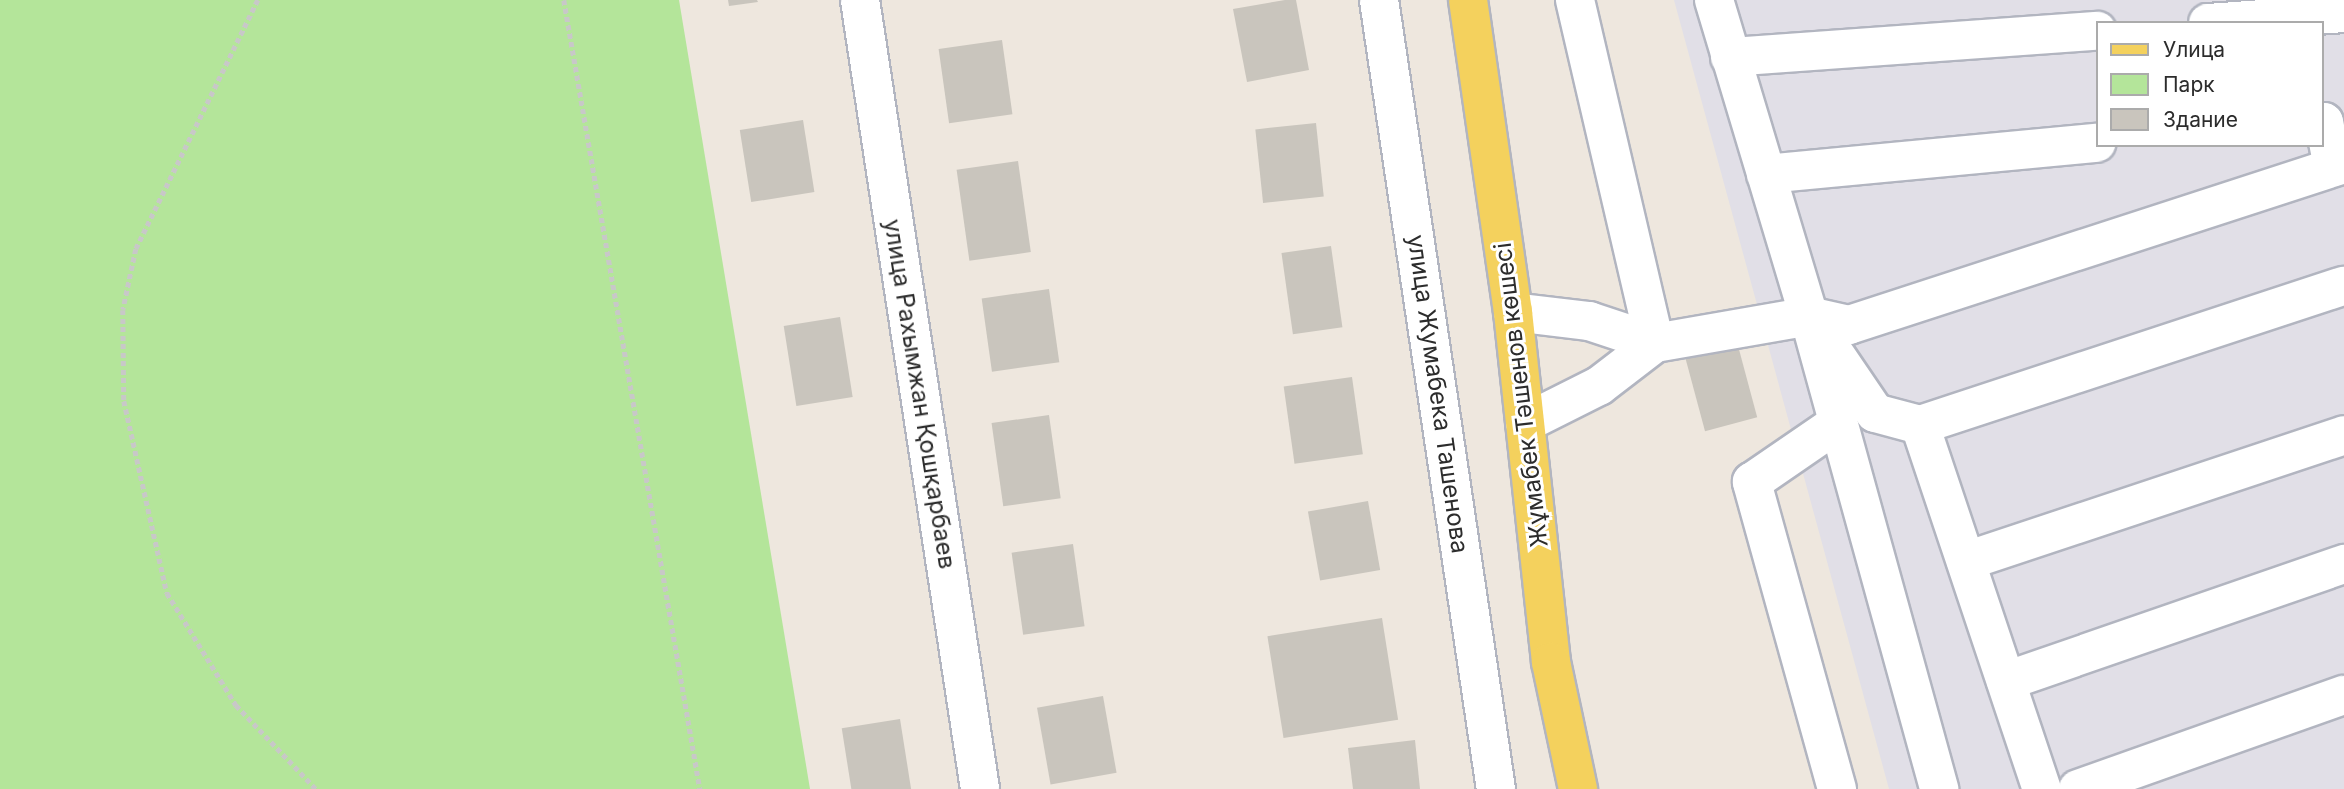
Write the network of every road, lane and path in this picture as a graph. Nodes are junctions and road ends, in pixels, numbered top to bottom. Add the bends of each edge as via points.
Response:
1 (258, 0) edge
2 (564, 0) edge
3 (860, 0) edge
4 (1379, 0) edge
5 (1468, 0) edge
6 (1575, 0) edge
7 (1714, 0) edge
8 (2344, 13) edge
9 (2235, 21) edge
10 (2096, 31) edge
11 (1730, 57) junction
12 (2323, 122) edge
13 (2096, 143) edge
14 (2338, 165) edge
15 (1766, 174) junction
16 (2344, 286) edge
17 (1513, 312) junction
18 (1809, 316) junction
19 (1655, 343) junction
20 (1525, 423) junction
21 (1838, 423) junction
22 (1920, 425) junction
23 (2344, 435) edge
24 (1966, 561) junction
25 (2344, 564) edge
26 (2006, 681) junction
27 (2344, 695) edge
28 (316, 789) edge
29 (700, 789) edge
30 (981, 789) edge
31 (1496, 789) edge
32 (1578, 789) edge
33 (1836, 789) edge
34 (1939, 789) edge
35 (2042, 789) edge
36 (2078, 789) edge

1 - 28 path via 136,248 123,310 124,401 167,593 236,705
2 - 29 path
3 - 30 street, улица Рахымжан Қошқарбаев
4 - 31 street, улица Жумабека Ташенова
5 - 17 main road, Жұмабек Тәшенов көшесі
6 - 19 street
7 - 11 street
8 - 9 street
10 - 11 street
11 - 15 street
12 - 14 street
13 - 15 street
14 - 18 street via 1849,325
15 - 18 street
16 - 22 street
17 - 19 street via 1590,321
17 - 20 main road, Жұмабек Тәшенов көшесі
18 - 19 street
18 - 21 street
18 - 22 street via 1875,413
19 - 20 street via 1599,386
20 - 32 main road, Жұмабек Тәшенов көшесі via 1551,662
21 - 33 street via 1752,482
21 - 34 street
22 - 24 street
23 - 24 street
24 - 26 street
25 - 26 street
26 - 35 street
27 - 36 street

